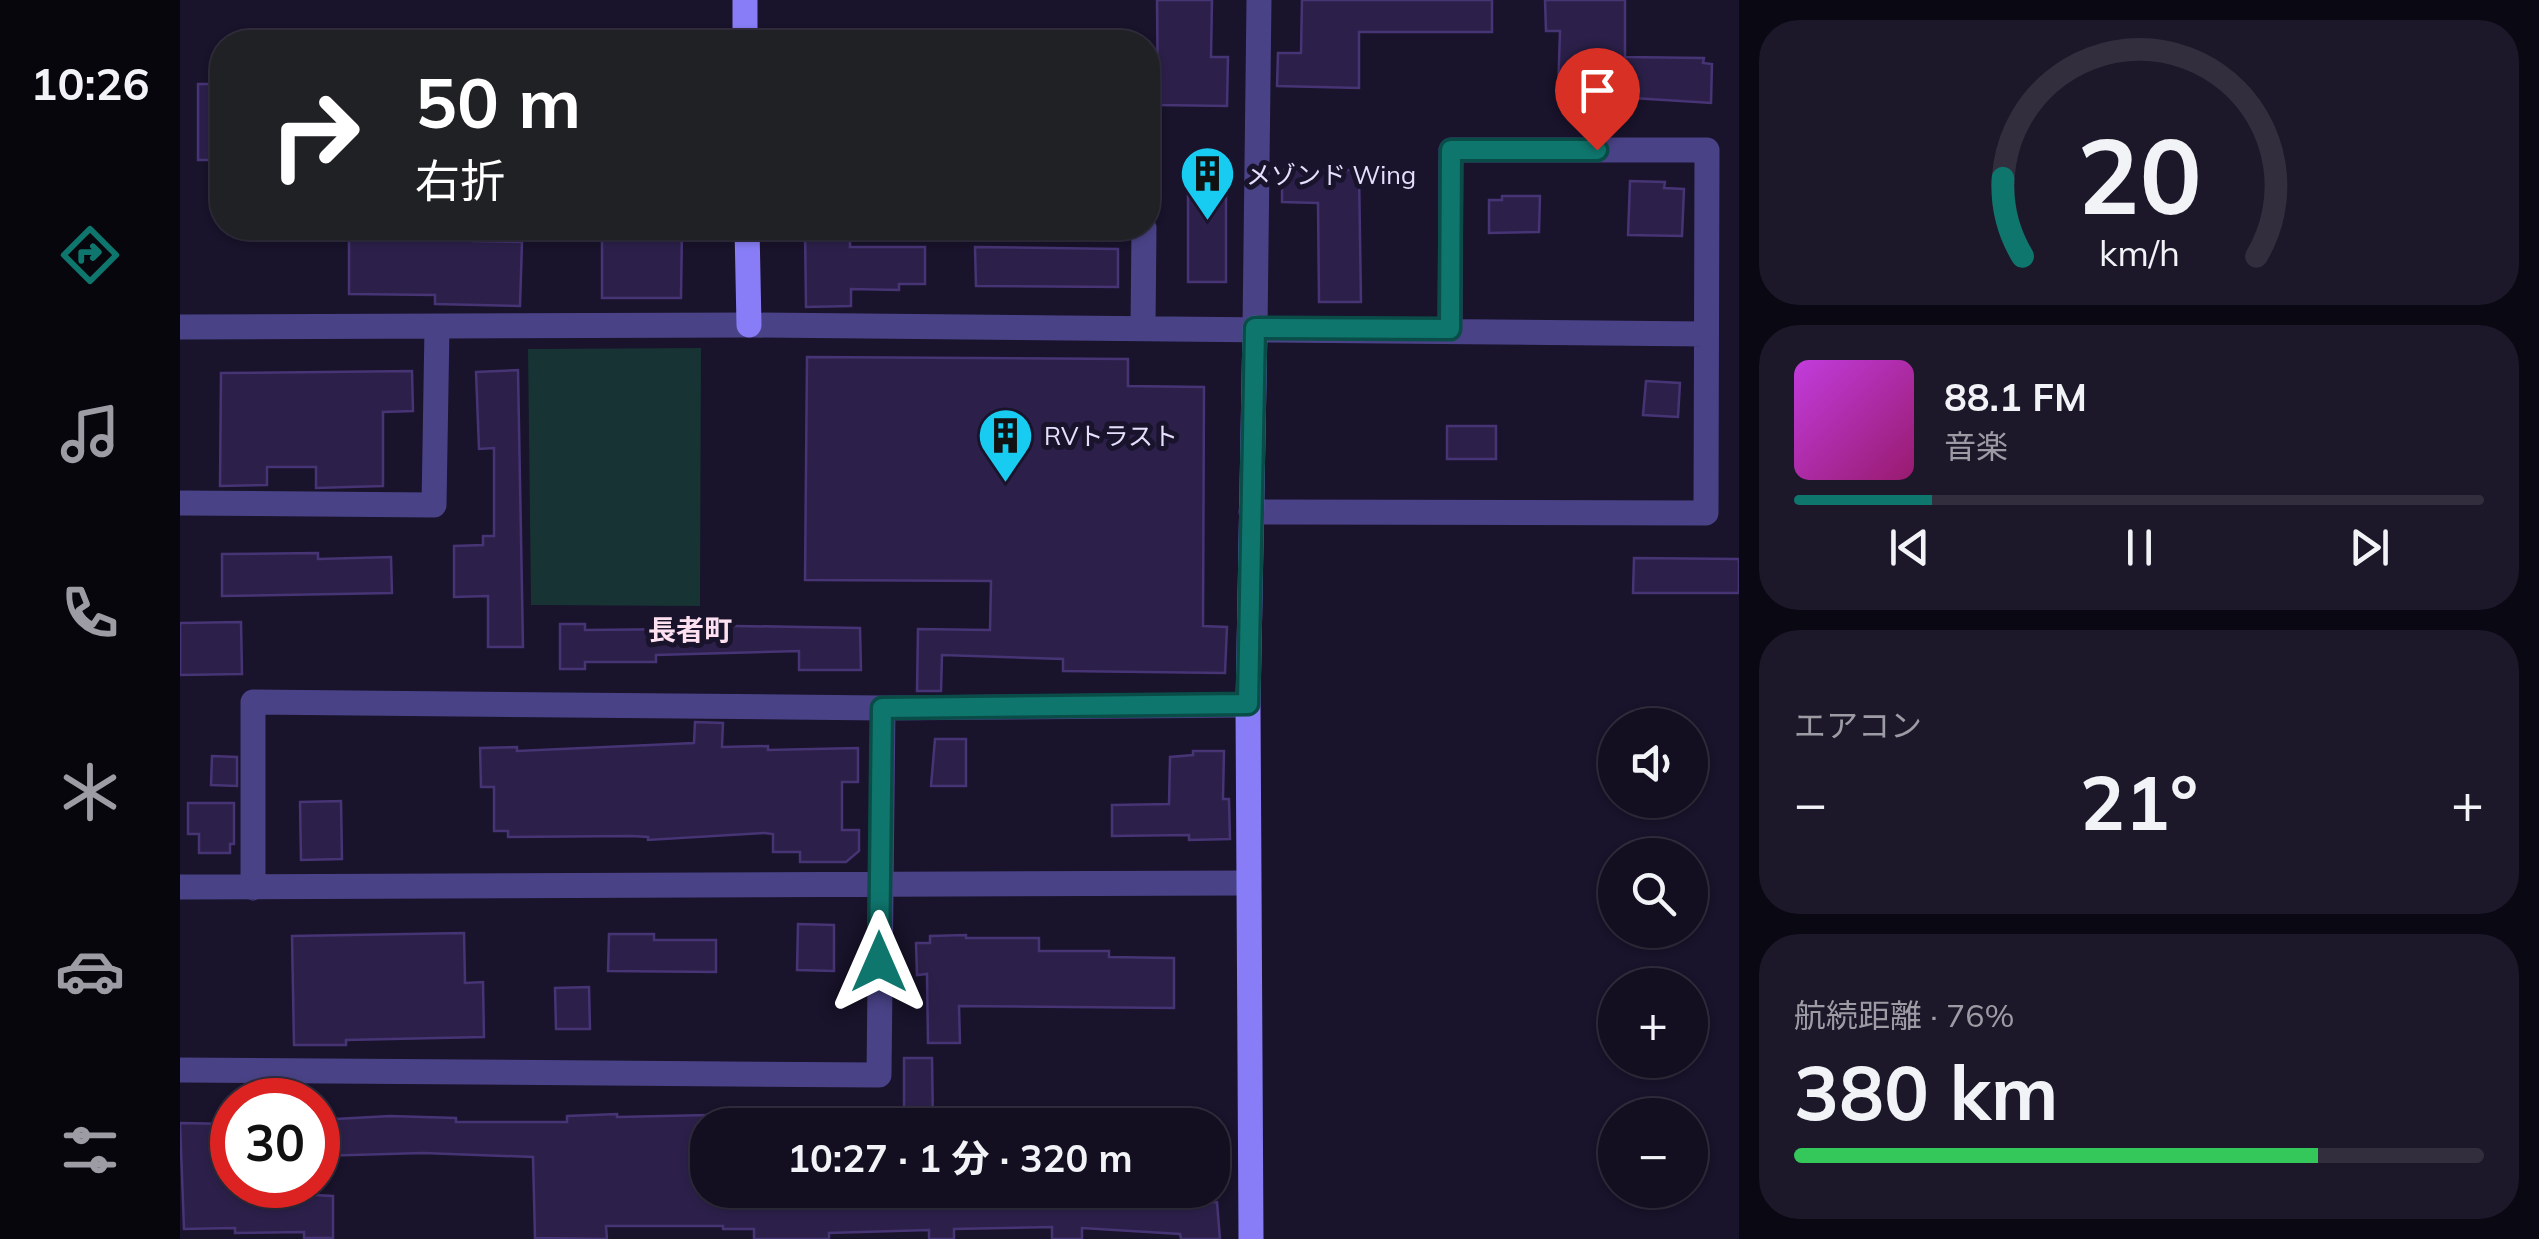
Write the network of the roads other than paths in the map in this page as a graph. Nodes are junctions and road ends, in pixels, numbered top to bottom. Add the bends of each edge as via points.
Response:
1 (744, 0) edge
2 (1260, 0) edge
3 (745, 30) edge
4 (747, 240) edge
5 (1144, 240) edge
6 (749, 325) junction
7 (180, 327) edge
8 (438, 327) junction
9 (1144, 327) junction
10 (1255, 328) junction
11 (1450, 329) junction
12 (1706, 334) junction
13 (180, 502) edge
14 (1251, 512) junction
15 (1248, 704) junction
16 (882, 708) junction
17 (1247, 883) junction
18 (879, 887) junction
19 (180, 888) edge
20 (253, 888) junction
21 (180, 1070) edge
22 (1251, 1239) edge

1 - 3 street
2 - 10 street
4 - 6 street
5 - 9 street
6 - 8 street
6 - 9 street
7 - 8 street
8 - 13 street via 434,505
9 - 10 street
10 - 11 street
10 - 14 street
11 - 12 street
11 - 12 street via 1451,150 1707,150
12 - 14 street via 1706,514
14 - 15 street
15 - 16 street
15 - 17 street
16 - 18 street
16 - 20 street via 253,702
17 - 18 street
17 - 22 street
18 - 20 street
18 - 21 street via 879,1074
19 - 20 street

